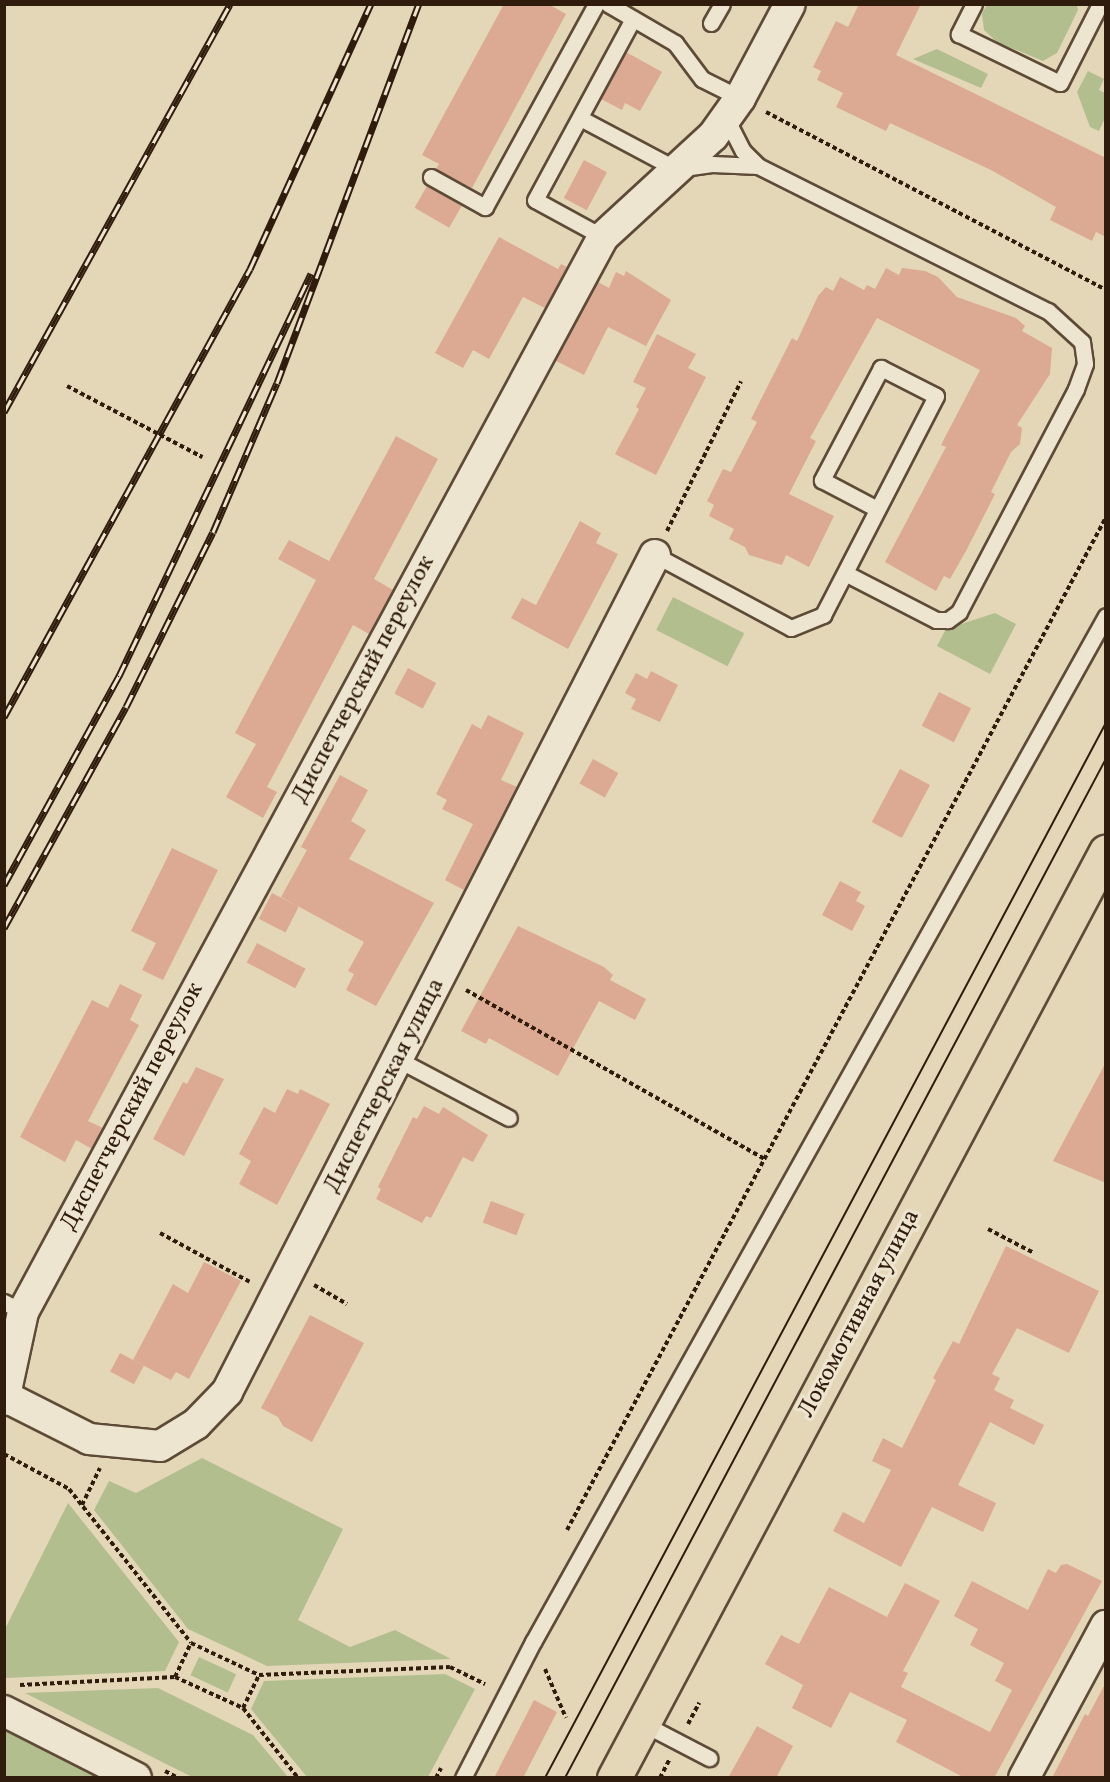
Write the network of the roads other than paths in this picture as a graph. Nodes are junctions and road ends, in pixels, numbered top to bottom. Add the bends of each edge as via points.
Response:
1 (596, 4) edge
2 (608, 4) edge
3 (722, 4) edge
4 (974, 4) edge
5 (1100, 4) edge
6 (781, 8) edge
7 (633, 19) junction
8 (711, 23) dead end
9 (733, 108) junction
10 (580, 118) junction
11 (758, 166) junction
12 (676, 169) junction
13 (431, 177) dead end
14 (603, 237) junction
15 (878, 509) junction
16 (655, 555) joint
17 (845, 573) junction
18 (1106, 616) edge
19 (1102, 868) edge
20 (399, 1060) junction
21 (508, 1118) dead end
22 (14, 1307) edge
23 (5, 1399) edge
24 (1106, 1626) edge
25 (10, 1698) edge
26 (642, 1723) junction
27 (709, 1758) dead end
28 (136, 1778) edge
29 (463, 1778) edge
30 (614, 1778) edge
31 (1024, 1778) edge

1 - 13 lane via 485,207
2 - 7 lane
3 - 8 lane
4 - 5 lane via 959,34 1060,83
6 - 9 street, Диспетчерский переулок
7 - 9 lane via 675,43 702,79
7 - 10 lane
9 - 11 lane via 743,151
9 - 12 street, Диспетчерский переулок via 697,154
10 - 12 lane
10 - 14 lane via 535,200
11 - 12 lane via 712,164
11 - 17 lane via 1048,311 1082,342 1085,364 1076,389 959,612 948,620 936,620
12 - 14 street, Диспетчерский переулок
14 - 22 street, Диспетчерский переулок
15 - 15 lane via 822,480 880,368 936,396
15 - 17 lane
16 - 17 lane via 791,628 823,615
16 - 20 street, Диспетчерская улица
18 - 29 lane via 533,1642
19 - 26 main road, Локомотивная улица
20 - 21 lane
20 - 23 street, Диспетчерская улица via 227,1392 196,1424 160,1446 89,1439
22 - 23 street, Диспетчерский переулок
24 - 31 street
25 - 28 street
26 - 27 lane
26 - 30 main road, Локомотивная улица

